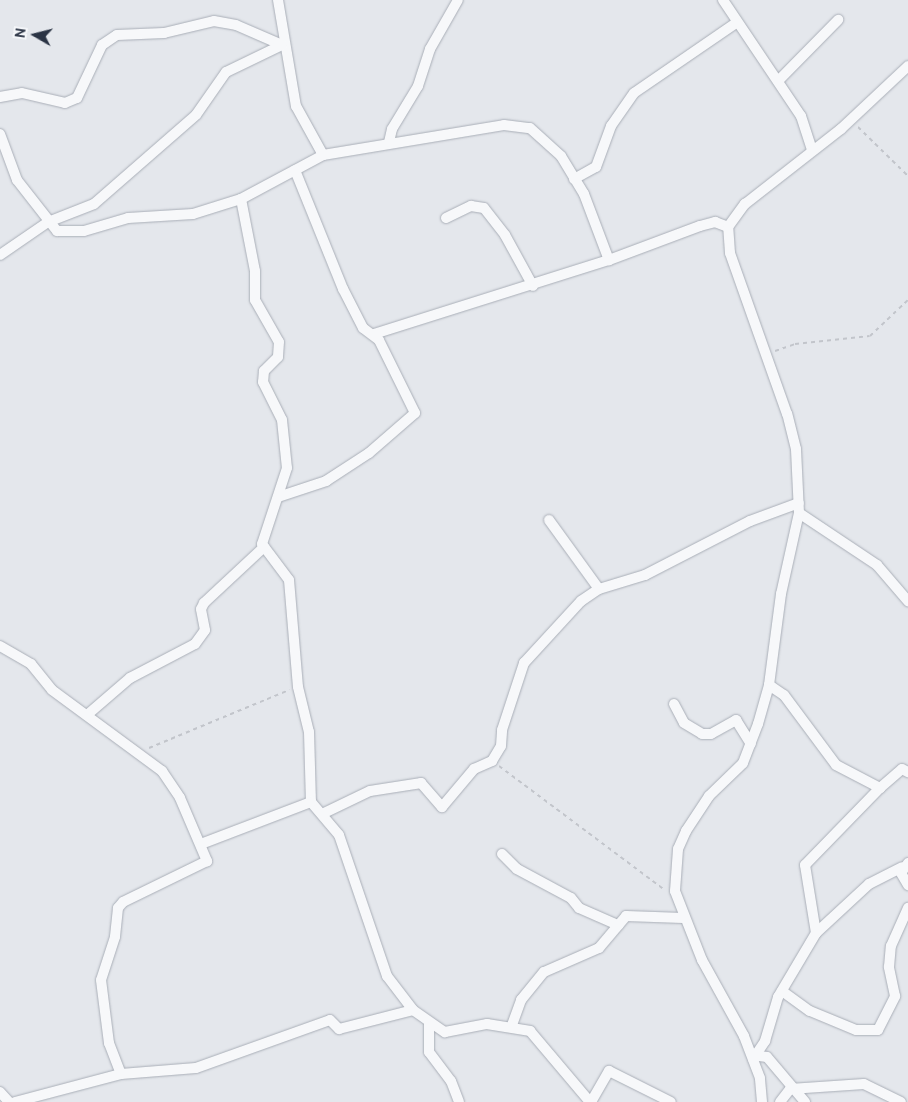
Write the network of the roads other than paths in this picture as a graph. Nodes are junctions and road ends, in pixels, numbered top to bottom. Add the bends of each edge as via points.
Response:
1 (278, 0) edge
2 (458, 0) edge
3 (723, 0) edge
4 (838, 20) dead end
5 (736, 23) junction
6 (282, 45) junction
7 (908, 66) edge
8 (778, 81) junction
9 (0, 97) edge
10 (0, 134) edge
11 (389, 142) junction
12 (812, 150) junction
13 (323, 155) junction
14 (294, 170) junction
15 (574, 179) junction
16 (240, 199) junction
17 (446, 218) dead end
18 (48, 222) junction
19 (728, 228) junction
20 (0, 256) edge
21 (609, 260) junction
22 (533, 286) junction
23 (374, 334) junction
24 (278, 497) junction
25 (799, 508) junction
26 (549, 520) dead end
27 (264, 547) junction
28 (599, 589) junction
29 (908, 601) edge
30 (0, 646) edge
31 (769, 685) junction
32 (674, 704) dead end
33 (87, 715) junction
34 (751, 744) junction
35 (908, 772) edge
36 (880, 788) junction
37 (311, 802) junction
38 (322, 814) junction
39 (201, 844) junction
40 (502, 854) dead end
41 (905, 865) edge
42 (908, 885) edge
43 (906, 915) edge
44 (683, 918) junction
45 (618, 925) junction
46 (816, 933) junction
47 (782, 991) junction
48 (413, 1010) junction
49 (429, 1023) junction
50 (512, 1024) junction
51 (756, 1058) junction
52 (121, 1074) junction
53 (790, 1089) junction
54 (0, 1092) edge
55 (9, 1102) edge
56 (15, 1102) edge
57 (459, 1102) edge
58 (590, 1102) edge
59 (671, 1102) edge
60 (762, 1102) edge
61 (780, 1102) edge
62 (805, 1102) edge
63 (901, 1102) edge

1 - 6 street
2 - 11 street via 430,49 418,86 392,129
3 - 5 street
4 - 8 street
5 - 8 street
5 - 15 street via 634,93 611,126 596,166
6 - 9 street via 236,25 214,21 164,33 117,35 102,45 77,98 65,103 22,93
6 - 13 street via 296,106
6 - 18 street via 226,72 177,134 94,204
7 - 12 street via 852,119
8 - 12 street via 801,116
10 - 18 street via 18,180
11 - 13 street
11 - 15 street via 504,125 526,127 561,156
12 - 19 street via 746,204
13 - 14 street
14 - 16 street
14 - 23 street via 343,288 363,328
15 - 21 street
16 - 18 street via 193,214 128,218 84,231 57,231
16 - 24 street via 255,271 255,300 279,342 278,357 263,374 288,442
17 - 22 street via 471,206 484,208 505,235
18 - 20 street
19 - 21 street via 715,222 700,226
19 - 25 street via 730,253 769,353 796,449
21 - 22 street
22 - 23 street
23 - 24 street via 415,413 369,453 326,481
24 - 27 street via 263,530
25 - 28 street via 750,520 645,575
25 - 29 street via 877,565
25 - 31 street via 781,594
26 - 28 street
27 - 33 street via 204,603 201,609 205,630 195,644 130,678
27 - 37 street via 289,580 298,687 309,732
28 - 38 street via 581,600 524,663 502,730 501,746 492,761 474,769 442,807 421,783 414,783 370,791
30 - 33 street via 31,664 52,690
31 - 34 street
31 - 36 street via 784,695 836,765
32 - 34 street via 684,723 702,734 711,734 736,720
33 - 39 street via 140,752 172,784
34 - 44 street via 735,774 709,796 678,849 675,891
35 - 36 street via 902,769
36 - 46 street via 805,865
37 - 38 street
37 - 39 street
38 - 48 street via 339,834 355,891 387,976
39 - 52 street via 205,864 123,902 118,908 115,937 101,980 109,1043
40 - 45 street via 517,869 564,894 579,908
41 - 42 street
41 - 46 street via 870,884
43 - 47 street via 889,967 894,996 878,1030 856,1030 810,1011
44 - 45 street via 632,914
44 - 51 street
45 - 50 street via 599,948 544,972 521,1000
46 - 47 street
47 - 51 street
48 - 49 street
48 - 52 street via 339,1029 330,1020 196,1068
49 - 50 street via 445,1032 487,1024
49 - 57 street via 429,1052 451,1081
50 - 58 street via 530,1031
51 - 53 street via 772,1062
51 - 60 street
52 - 56 street
53 - 61 street
53 - 62 street
53 - 63 street via 864,1084
54 - 55 street
58 - 59 street via 609,1071

